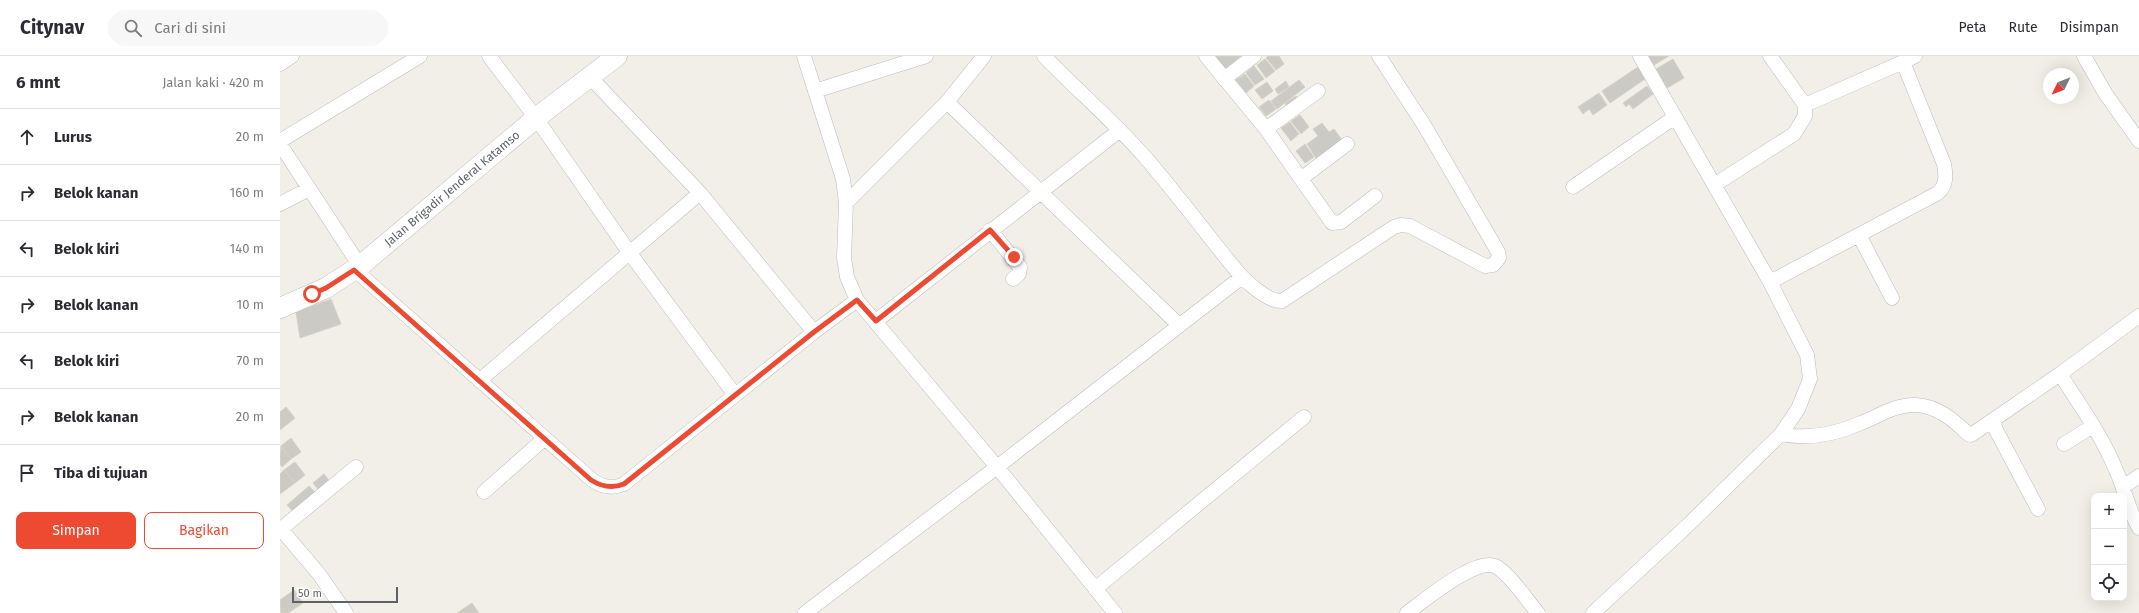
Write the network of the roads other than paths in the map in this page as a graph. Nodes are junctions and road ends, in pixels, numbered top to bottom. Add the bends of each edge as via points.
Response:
1 (292, 56) edge
2 (420, 56) edge
3 (490, 56) edge
4 (617, 56) edge
5 (804, 56) edge
6 (926, 56) edge
7 (984, 56) edge
8 (1044, 56) edge
9 (1206, 56) edge
10 (1254, 56) edge
11 (1380, 56) edge
12 (1640, 56) edge
13 (1770, 56) edge
14 (2084, 56) edge
15 (1909, 59) edge
16 (280, 64) edge
17 (589, 76) junction
18 (1224, 79) junction
19 (815, 91) junction
20 (1318, 91) dead end
21 (947, 102) junction
22 (1805, 105) junction
23 (1675, 116) junction
24 (536, 118) junction
25 (1266, 128) junction
26 (1120, 130) junction
27 (2137, 134) edge
28 (280, 143) edge
29 (1347, 144) dead end
30 (1302, 178) junction
31 (1714, 185) junction
32 (1573, 188) dead end
33 (308, 189) junction
34 (1040, 191) junction
35 (700, 193) junction
36 (1375, 196) dead end
37 (846, 203) junction
38 (280, 204) edge
39 (990, 230) junction
40 (1859, 235) junction
41 (629, 252) junction
42 (357, 268) junction
43 (1242, 278) junction
44 (1013, 279) dead end
45 (1770, 282) junction
46 (1892, 298) dead end
47 (857, 300) junction
48 (281, 305) edge
49 (2139, 316) edge
50 (876, 321) junction
51 (1179, 325) junction
52 (814, 332) junction
53 (2060, 374) junction
54 (480, 380) junction
55 (735, 395) junction
56 (1304, 417) dead end
57 (1991, 422) junction
58 (2093, 426) junction
59 (1782, 434) junction
60 (546, 438) junction
61 (2064, 444) dead end
62 (356, 467) dead end
63 (998, 467) junction
64 (2139, 476) edge
65 (2122, 487) junction
66 (484, 492) dead end
67 (2038, 509) dead end
68 (280, 528) edge
69 (2139, 528) edge
70 (1095, 588) junction
71 (346, 613) edge
72 (805, 613) edge
73 (1115, 613) edge
74 (1407, 613) edge
75 (1538, 613) edge
76 (1593, 613) edge

1 - 16 street
2 - 28 street
3 - 24 street
4 - 17 main road, Jalan Brigadir Jenderal Katamso
5 - 19 street
6 - 19 street
7 - 21 street
8 - 26 street
9 - 18 street
10 - 18 street
11 - 43 street via 1424,125 1498,252 1499,258 1493,265 1485,266 1410,226 1401,225 1394,227 1282,301 1270,299
12 - 23 street
13 - 22 street
14 - 27 street via 2105,93
15 - 22 street
15 - 40 street via 1946,171 1944,186 1938,193
17 - 24 main road, Jalan Brigadir Jenderal Katamso
17 - 35 street
18 - 25 street
19 - 37 street via 837,157 846,190
20 - 25 street
21 - 34 street
21 - 37 street
22 - 31 street via 1806,116 1798,131
23 - 31 street
23 - 32 street
24 - 41 street
24 - 42 main road, Jalan Brigadir Jenderal Katamso
25 - 30 street
26 - 34 street
26 - 43 street via 1145,157
28 - 33 street
29 - 30 street
30 - 36 street via 1332,223 1341,222
31 - 45 street
33 - 38 street
33 - 42 street
34 - 39 street
34 - 51 street
35 - 41 street
35 - 52 street
37 - 47 street via 844,258 847,277
39 - 44 street via 1020,267 1019,274
39 - 50 street
40 - 45 street
40 - 46 street
41 - 54 street
41 - 55 street
42 - 48 main road, Jalan Brigadir Jenderal Katamso via 326,288
42 - 54 street
43 - 51 street
45 - 59 street via 1807,356 1810,379 1798,409
47 - 50 street
47 - 52 street
49 - 53 street
50 - 63 street
51 - 63 street
52 - 55 street
53 - 57 street
53 - 58 street
54 - 60 street
55 - 60 street via 617,487 598,484
56 - 70 street
57 - 59 street via 1976,433 1968,434 1951,418 1916,405 1888,411 1836,432 1800,438
57 - 67 street
58 - 61 street
58 - 65 street
59 - 76 street via 1688,526
60 - 66 street
62 - 68 street
63 - 70 street
63 - 72 street
64 - 65 street
65 - 69 street
68 - 71 street via 319,574
70 - 73 street
74 - 75 street via 1448,583 1478,566 1485,565 1497,567 1507,576

